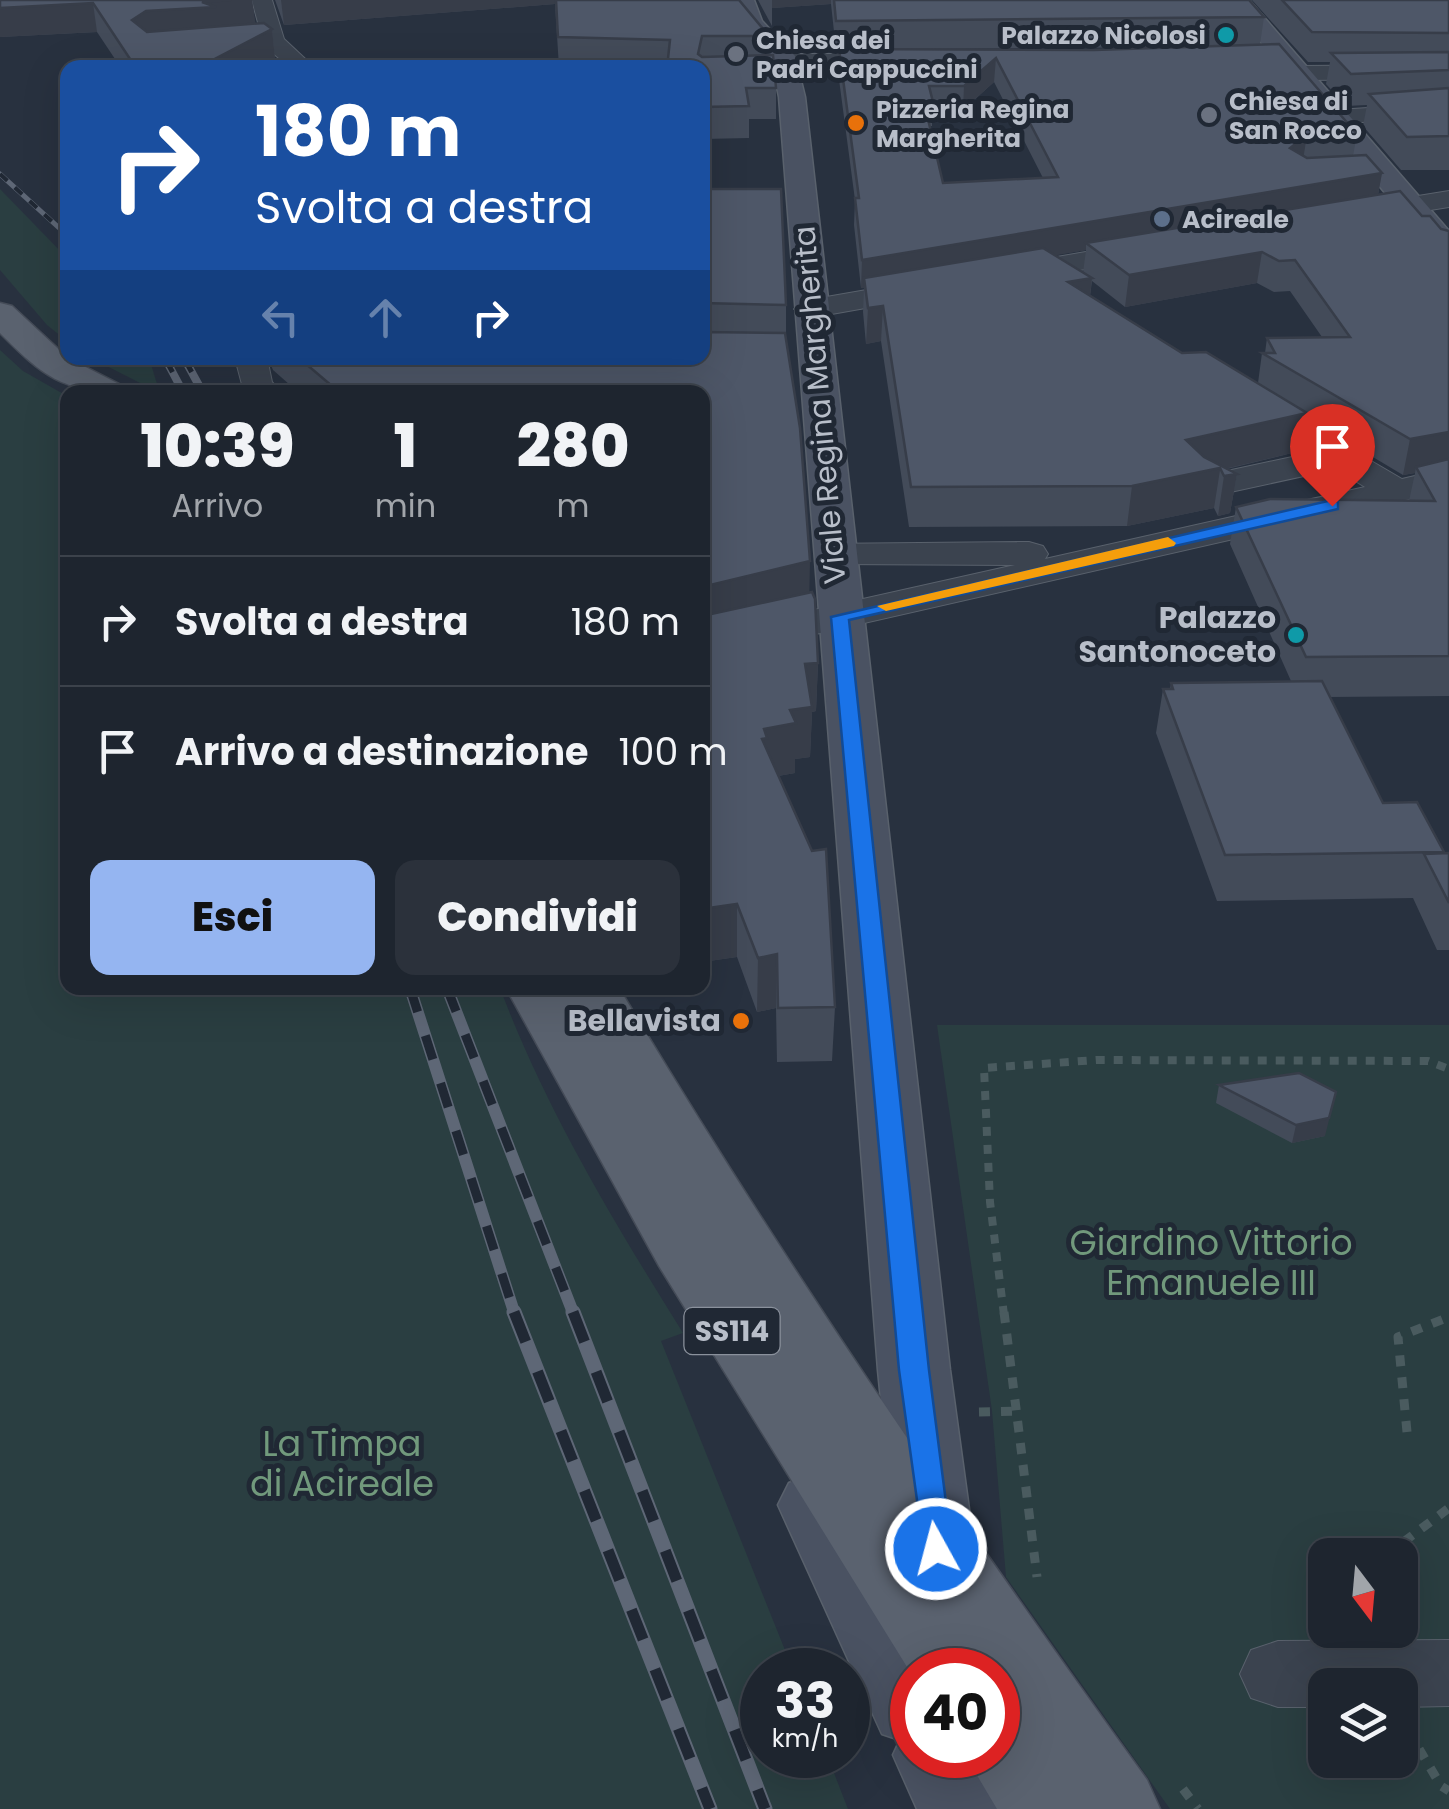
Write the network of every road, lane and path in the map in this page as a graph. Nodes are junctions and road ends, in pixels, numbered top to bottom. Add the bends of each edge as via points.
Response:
1 (262, 0) edge
2 (1238, 0) edge
3 (752, 20) edge
4 (1293, 56) junction
5 (1250, 58) edge
6 (294, 60) edge
7 (938, 62) edge
8 (1447, 72) edge
9 (783, 78) junction
10 (1445, 110) edge
11 (1337, 117) junction
12 (1384, 171) junction
13 (1352, 172) edge
14 (1449, 199) edge
15 (1412, 205) junction
16 (1334, 218) edge
17 (1172, 246) edge
18 (1449, 250) edge
19 (1046, 268) junction
20 (1086, 294) edge
21 (809, 309) junction
22 (8, 310) edge
23 (60, 351) edge
24 (83, 365) edge
25 (93, 385) edge
26 (120, 385) edge
27 (1228, 387) edge
28 (1343, 458) junction
29 (1449, 479) edge
30 (1212, 485) edge
31 (1396, 491) junction
32 (834, 552) junction
33 (1115, 554) junction
34 (840, 617) junction
35 (710, 646) edge
36 (540, 995) edge
37 (543, 995) edge
38 (594, 995) edge
39 (1449, 1069) edge
40 (1449, 1317) edge
41 (738, 1340) joint
42 (914, 1370) junction
43 (845, 1400) junction
44 (1407, 1432) dead end
45 (1449, 1508) edge
46 (1409, 1538) edge
47 (936, 1549) junction
48 (1037, 1580) dead end
49 (924, 1648) edge
50 (941, 1648) edge
51 (1278, 1674) dead end
52 (1449, 1674) edge
53 (1418, 1748) edge
54 (1020, 1769) edge
55 (948, 1778) edge
56 (962, 1778) edge
57 (1449, 1790) edge
58 (964, 1809) edge
59 (1046, 1809) edge
60 (1116, 1809) edge

1 - 6 street via 264,50
2 - 4 street
3 - 9 street
4 - 5 street
4 - 8 street
4 - 11 street
7 - 9 street
9 - 21 street, Viale Regina Margherita
10 - 11 street
11 - 12 street
12 - 13 street
12 - 15 street
14 - 15 street
15 - 16 street
15 - 18 street
17 - 19 street
19 - 20 street
19 - 21 street
21 - 32 street, Viale Regina Margherita via 796,358
22 - 23 main road
22 - 25 main road via 52,362
24 - 26 main road
27 - 28 street
28 - 30 street
28 - 31 street
29 - 31 street
31 - 33 street
32 - 33 street
32 - 34 street, Viale Regina Margherita
33 - 34 street
34 - 35 street
34 - 42 street, Viale Regina Margherita
36 - 41 main road, SS114
37 - 43 street via 591,1046 806,1386
38 - 43 main road, SS114 via 677,1140
39 - 48 path via 1428,1061 1136,1060 984,1068 990,1202
40 - 44 path via 1398,1337
41 - 49 street
42 - 43 street via 899,1388 875,1399
42 - 47 street, Viale Regina Margherita
43 - 47 main road, SS114
45 - 46 path
47 - 50 street, Viale Regina Margherita
47 - 60 main road, SS114
51 - 52 street
53 - 57 path
54 - 59 main road
55 - 58 street
56 - 58 street

